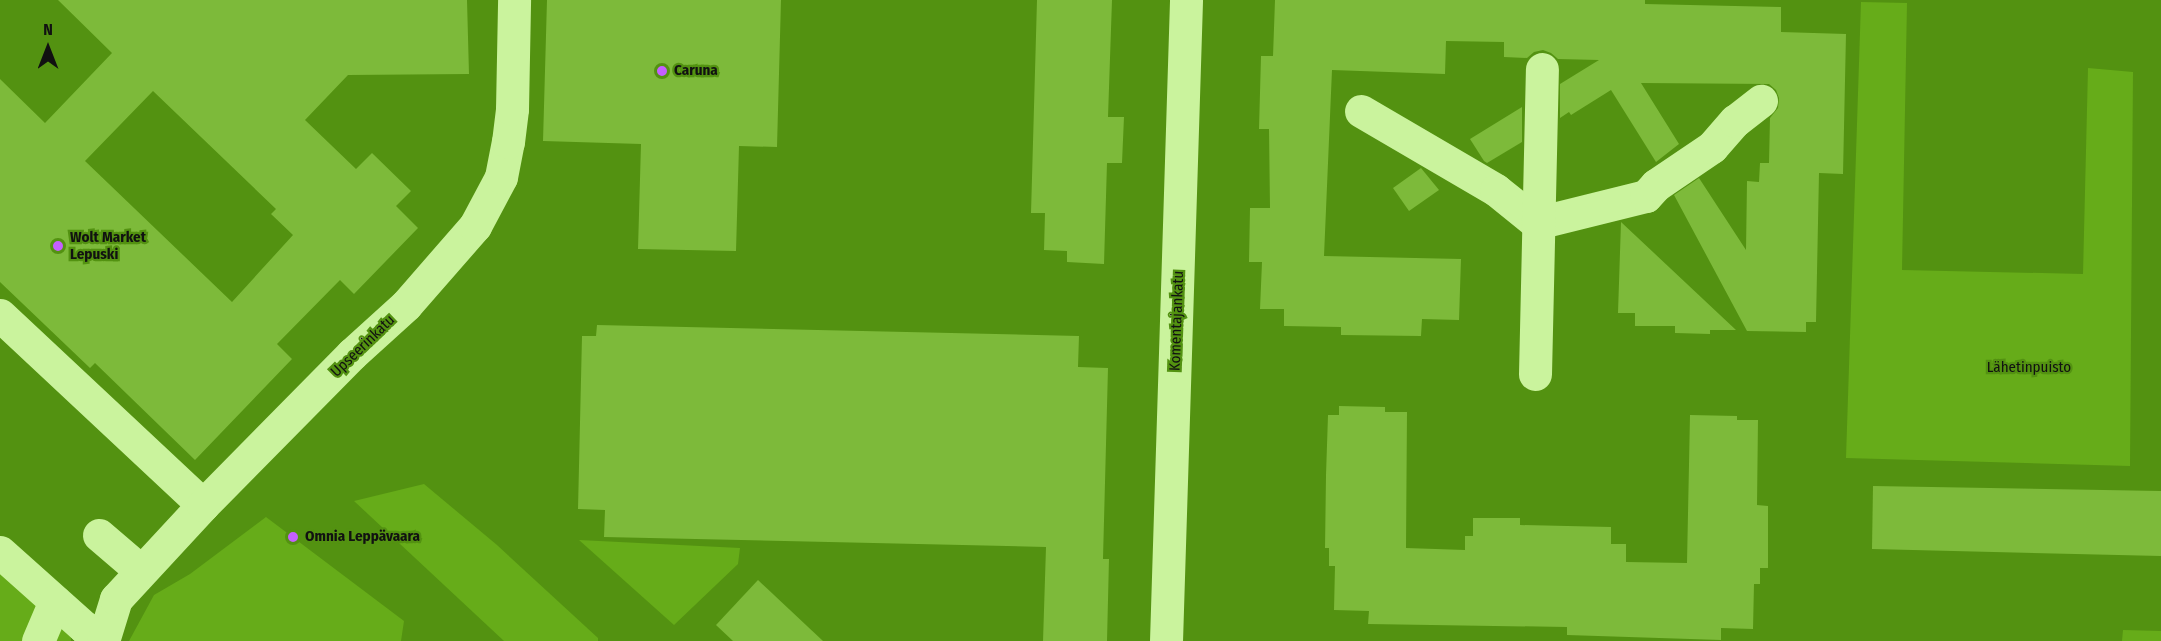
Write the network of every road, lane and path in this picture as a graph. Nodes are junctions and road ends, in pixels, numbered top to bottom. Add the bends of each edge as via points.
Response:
1 (514, 0) edge
2 (1186, 0) edge
3 (1542, 69) dead end
4 (1761, 101) dead end
5 (1361, 111) dead end
6 (1537, 223) junction
7 (0, 315) edge
8 (1535, 374) dead end
9 (203, 506) junction
10 (99, 535) dead end
11 (0, 552) edge
12 (141, 571) junction
13 (55, 601) junction
14 (103, 640) edge
15 (38, 641) edge
16 (1166, 641) edge

1 - 9 street, Upseerinkatu via 508,142 501,177 476,226 406,305 352,354
2 - 16 street, Komentajankatu
3 - 6 street
4 - 6 street via 1735,121 1712,147 1646,196
5 - 6 street via 1496,190
6 - 8 street
7 - 9 street
9 - 12 street, Upseerinkatu
10 - 12 street
11 - 13 street
12 - 14 street, Upseerinkatu via 116,599
13 - 14 street
13 - 15 street

